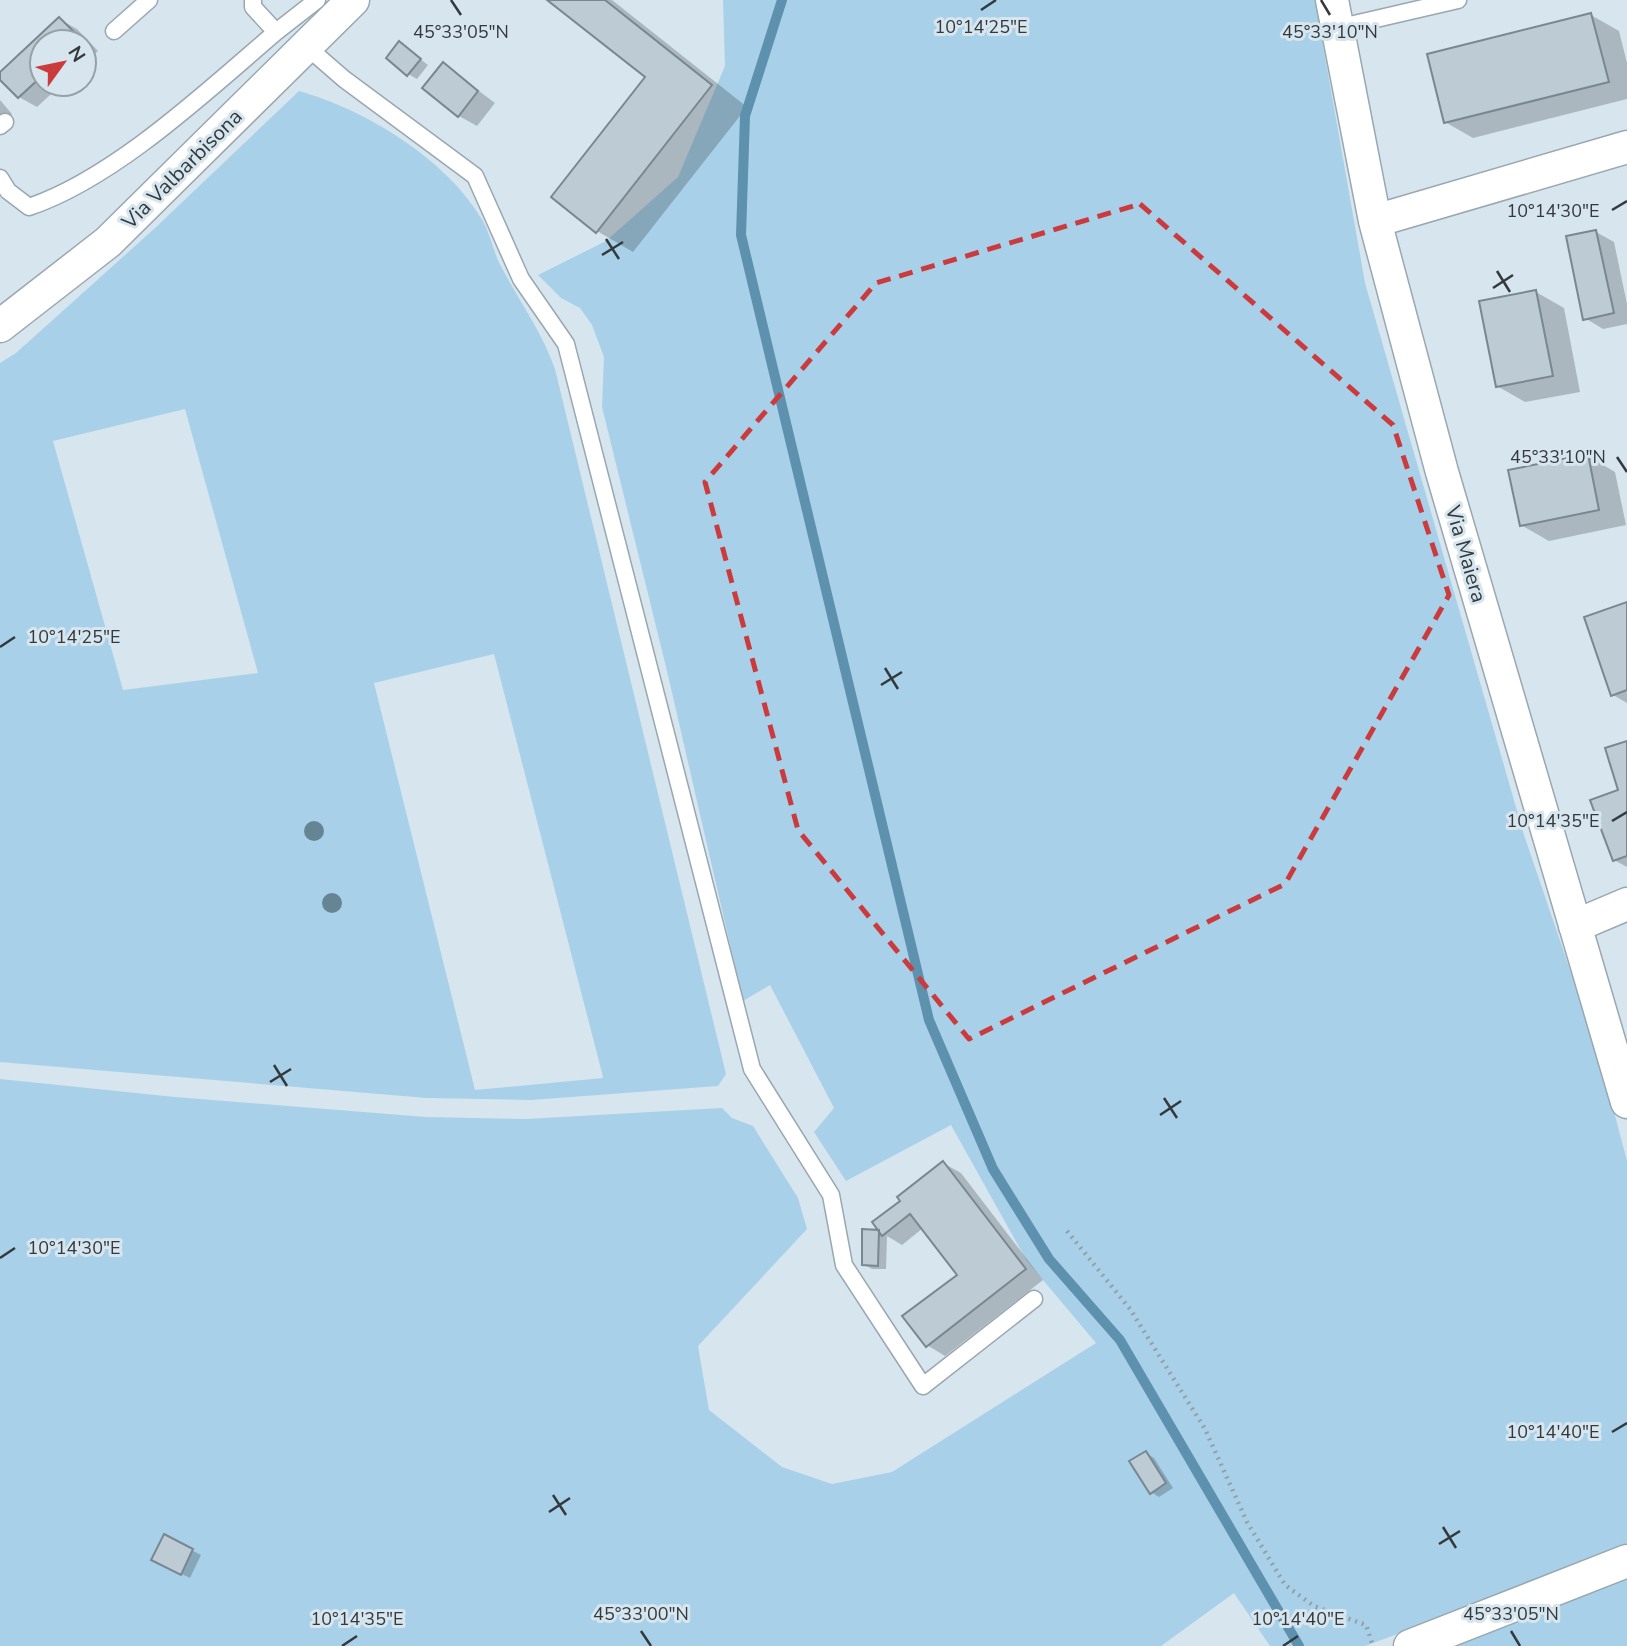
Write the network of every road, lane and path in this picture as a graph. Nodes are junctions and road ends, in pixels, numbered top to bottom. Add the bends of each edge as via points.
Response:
1 (149, 0) edge
2 (253, 0) edge
3 (317, 0) edge
4 (353, 0) edge
5 (1458, 0) edge
6 (1335, 14) edge
7 (114, 31) dead end
8 (276, 32) junction
9 (306, 46) junction
10 (1627, 147) edge
11 (0, 178) edge
12 (1375, 221) junction
13 (0, 326) edge
14 (1627, 904) edge
15 (1575, 926) junction
16 (1627, 1102) edge
17 (1067, 1231) dead end
18 (1034, 1298) dead end
19 (1627, 1561) edge
20 (1373, 1646) edge
21 (1410, 1646) edge

1 - 7 lane
2 - 8 lane via 253,7
3 - 8 lane
4 - 9 street, Via Valbarbisona
5 - 6 lane
6 - 12 street, Via Maiera
8 - 11 lane via 182,112 65,192 29,207 8,191
9 - 13 street, Via Valbarbisona via 108,242
9 - 18 lane via 475,176 521,279 566,344 752,1069 831,1195 844,1265 923,1386
10 - 12 street
12 - 15 street, Via Maiera via 1441,472
14 - 15 street
15 - 16 street, Via Maiera
17 - 20 path via 1130,1309 1205,1429 1247,1522 1285,1585 1314,1606 1366,1625
19 - 21 street

